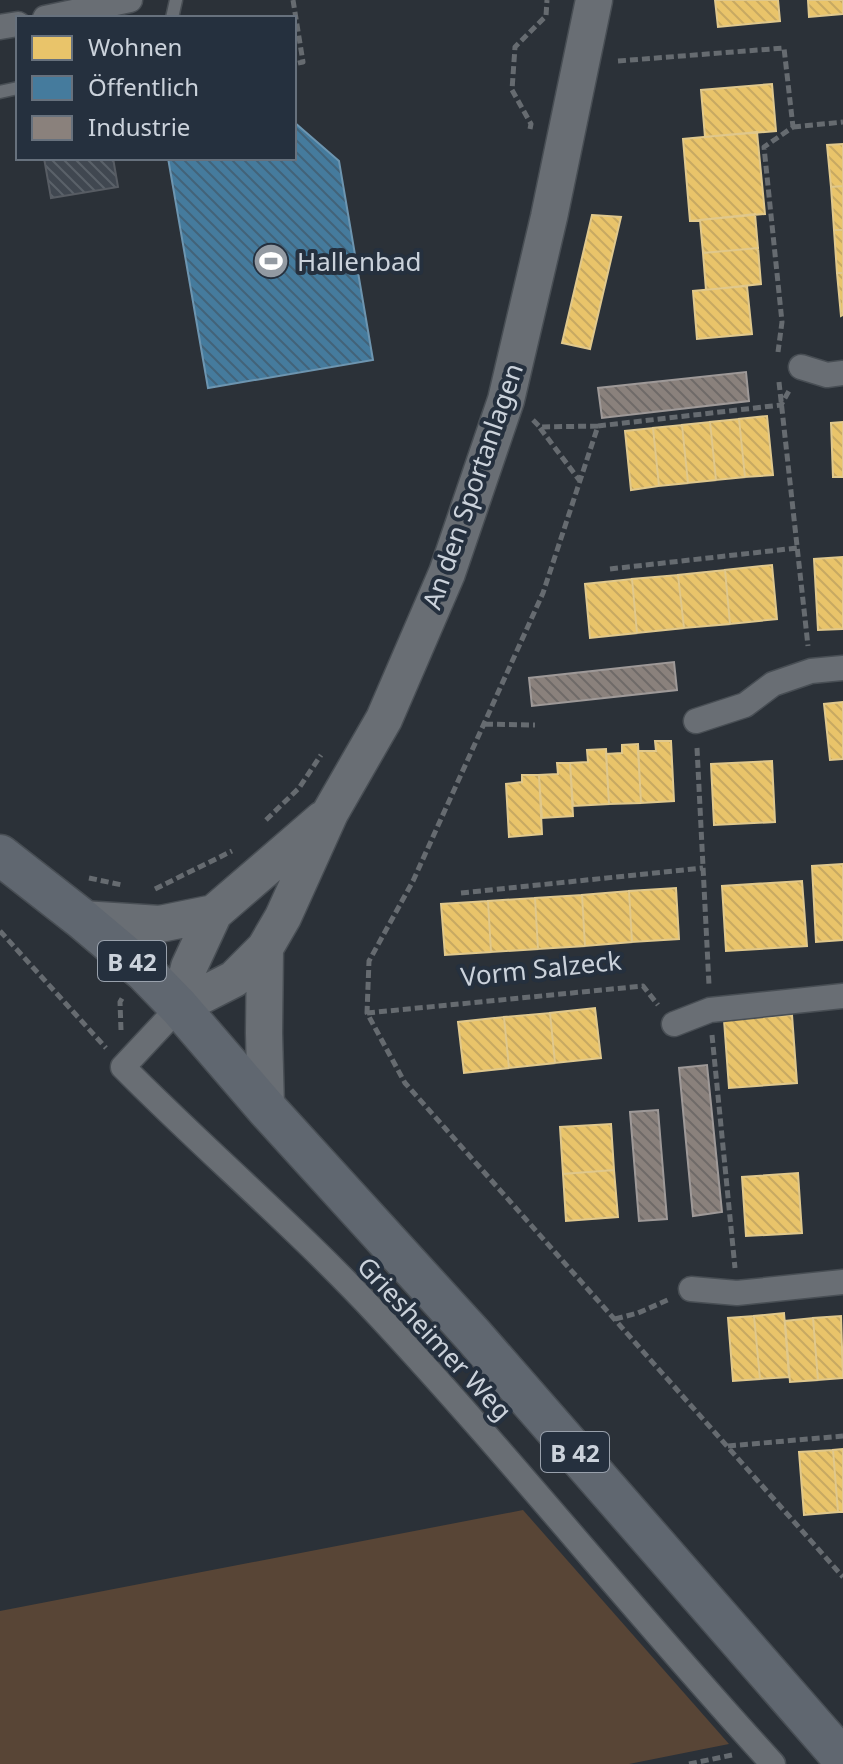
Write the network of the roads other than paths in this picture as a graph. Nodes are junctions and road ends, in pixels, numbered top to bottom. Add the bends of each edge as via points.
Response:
1 (130, 0) edge
2 (594, 0) edge
3 (54, 16) edge
4 (790, 368) road end
5 (843, 373) edge
6 (843, 668) edge
7 (696, 721) road end
8 (330, 813) junction
9 (0, 855) edge
10 (214, 913) junction
11 (82, 919) junction
12 (265, 948) junction
13 (843, 996) edge
14 (179, 1007) junction
15 (674, 1024) road end
16 (266, 1108) junction
17 (843, 1282) edge
18 (691, 1289) road end
19 (766, 1756) edge
20 (843, 1759) edge

1 - 3 street
2 - 8 main road, An den Sportanlagen via 506,400 447,573 384,719
4 - 5 street
6 - 7 street via 811,671 773,684 745,705
8 - 10 main road
8 - 12 main road
9 - 11 main road, B 42
10 - 11 main road via 160,924
10 - 14 main road via 189,967
11 - 14 main road, B 42
12 - 14 main road via 234,979
12 - 16 main road
13 - 15 street via 710,1010
14 - 16 main road, B 42
14 - 19 street, Griesheimer Weg via 123,1067 378,1314
16 - 20 main road, B 42 via 472,1334
17 - 18 street via 737,1293

